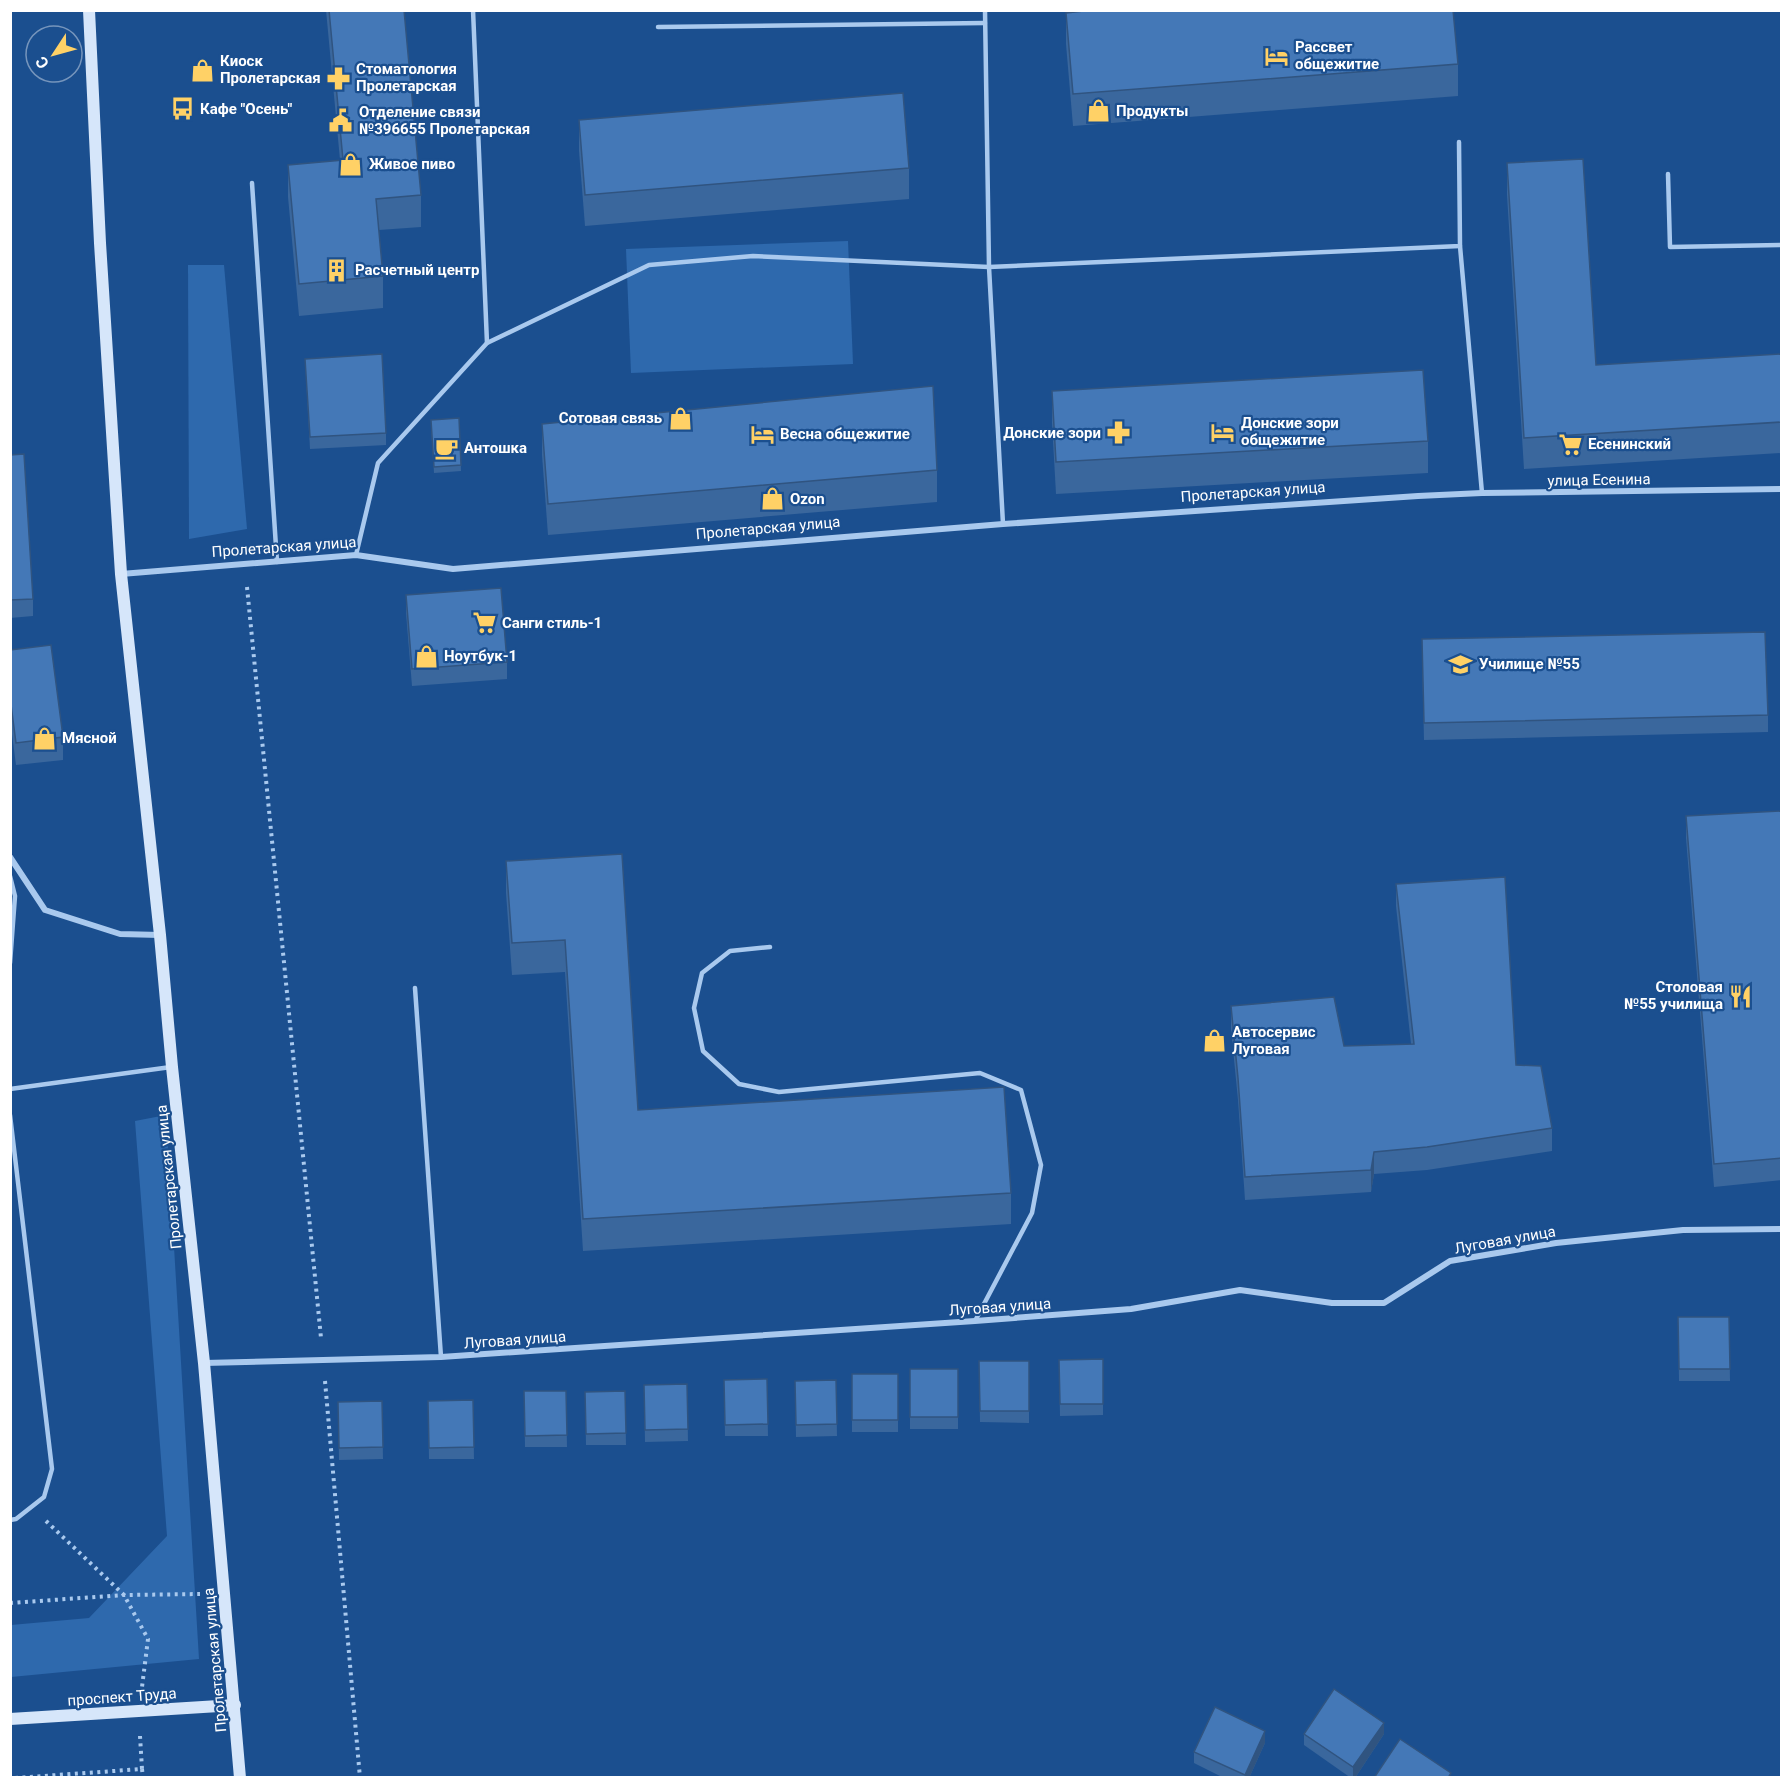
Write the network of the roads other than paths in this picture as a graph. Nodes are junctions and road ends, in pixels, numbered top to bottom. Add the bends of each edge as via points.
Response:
1 (90, 10) edge
2 (473, 10) edge
3 (985, 10) edge
4 (985, 23) junction
5 (658, 27) dead end
6 (1459, 142) dead end
7 (1668, 174) dead end
8 (252, 183) dead end
9 (1782, 245) edge
10 (1461, 246) junction
11 (989, 267) junction
12 (487, 343) junction
13 (1782, 489) edge
14 (1482, 493) junction
15 (1418, 496) joint
16 (1003, 524) junction
17 (356, 555) junction
18 (277, 562) junction
19 (121, 574) junction
20 (10, 857) edge
21 (10, 876) edge
22 (160, 935) junction
23 (770, 947) dead end
24 (10, 963) edge
25 (415, 988) dead end
26 (172, 1067) junction
27 (10, 1089) edge
28 (10, 1115) edge
29 (1782, 1229) edge
30 (975, 1321) junction
31 (441, 1357) junction
32 (204, 1363) junction
33 (10, 1520) edge
34 (235, 1705) junction
35 (10, 1719) edge
36 (240, 1778) edge

1 - 19 main road, Пролетарская улица
2 - 12 lane
3 - 4 lane
4 - 5 lane
4 - 11 lane
6 - 10 lane
7 - 9 lane via 1670,247
8 - 18 lane
10 - 11 lane
10 - 14 lane
11 - 12 lane via 753,256 649,264
11 - 16 lane
12 - 17 lane via 378,463
13 - 14 street, улица Есенина
14 - 15 street, улица Есенина
15 - 16 street, Пролетарская улица
16 - 17 street, Пролетарская улица via 453,569
17 - 18 street, Пролетарская улица
18 - 19 street, Пролетарская улица
19 - 22 main road, Пролетарская улица
20 - 22 street via 45,910 120,934
21 - 24 lane via 15,896
22 - 26 main road, Пролетарская улица
23 - 30 lane via 730,951 702,973 694,1008 703,1051 739,1084 779,1092 980,1073 1021,1090 1041,1165 1032,1213
25 - 31 lane
26 - 27 lane
26 - 32 main road, Пролетарская улица
28 - 33 lane via 52,1469 44,1497
29 - 30 street, Луговая улица via 1683,1230 1556,1243 1450,1261 1384,1303 1332,1303 1240,1290 1131,1309
30 - 31 street, Луговая улица
31 - 32 street, Луговая улица
32 - 34 main road, Пролетарская улица
34 - 35 main road, проспект Труда
34 - 36 main road, Пролетарская улица

